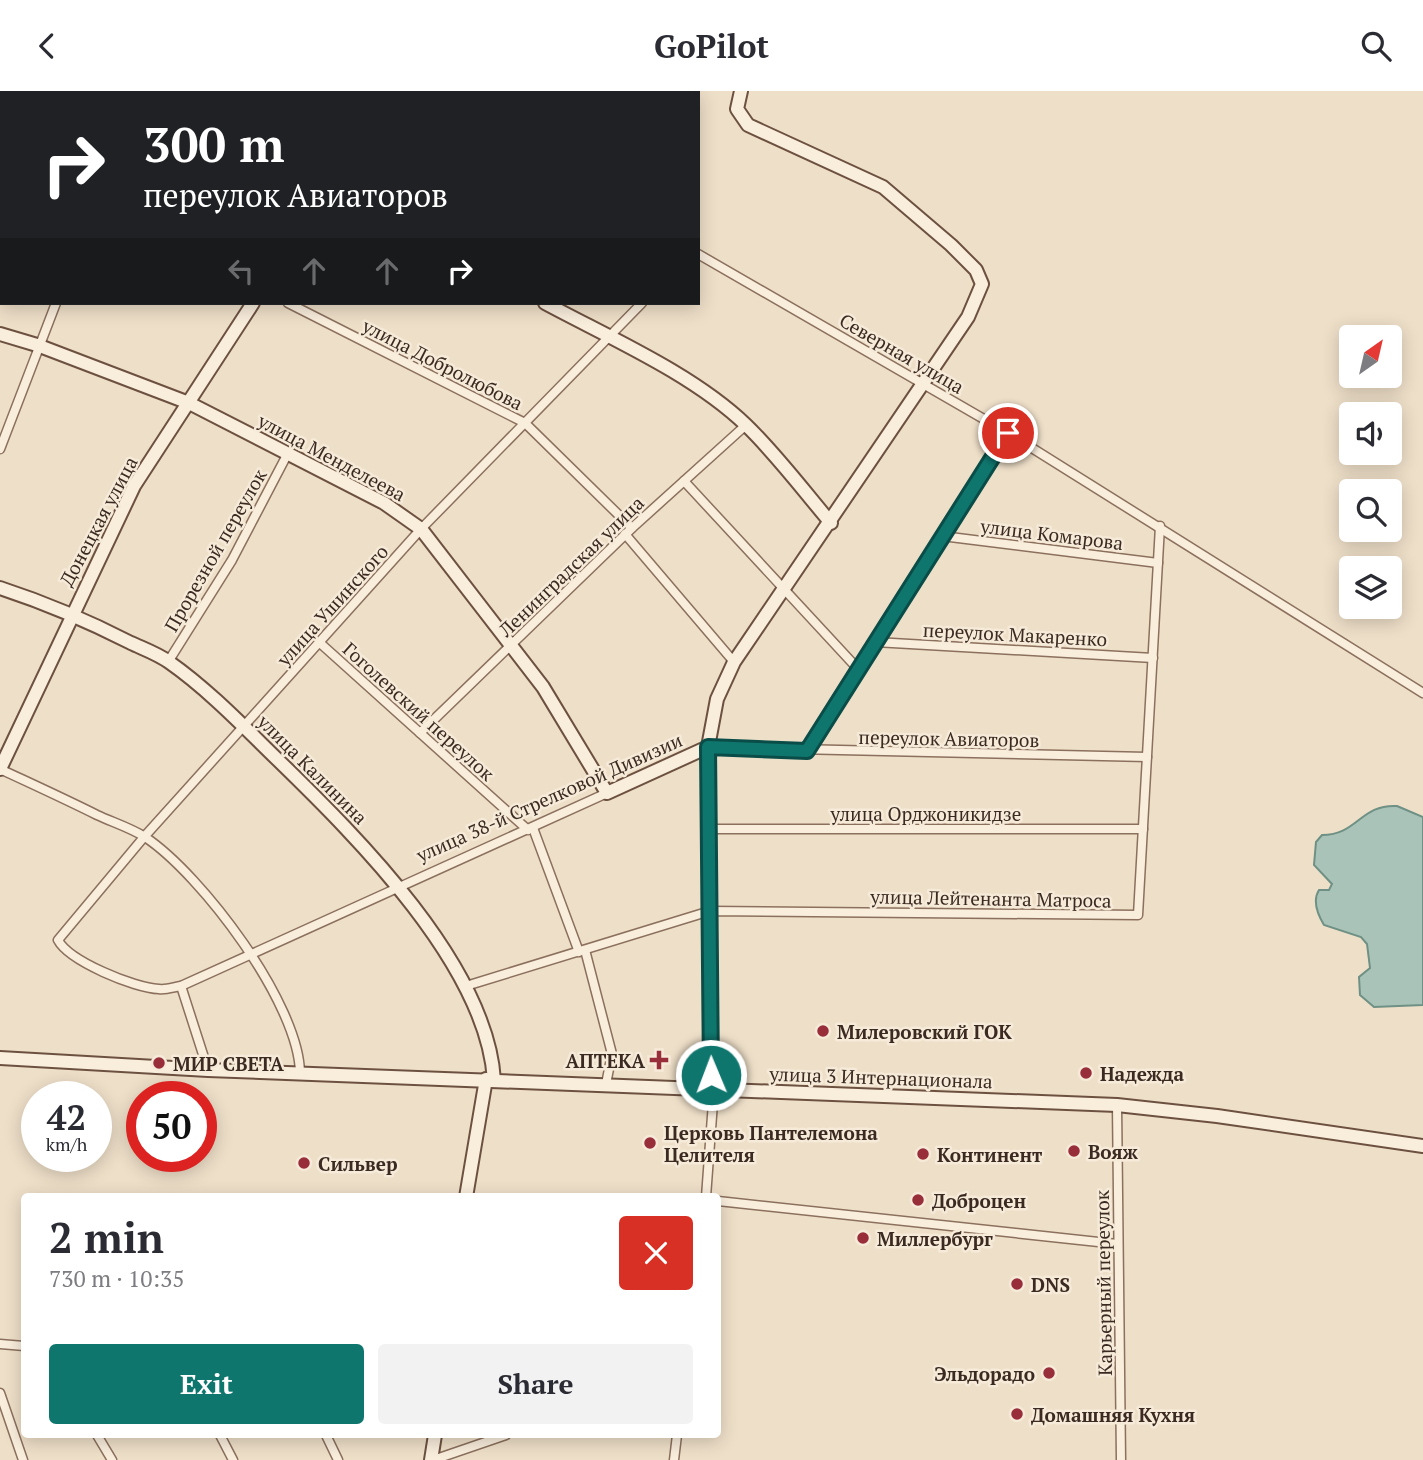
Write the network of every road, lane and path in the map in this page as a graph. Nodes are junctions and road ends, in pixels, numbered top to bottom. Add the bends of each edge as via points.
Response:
1 (741, 91) edge
2 (700, 255) edge
3 (55, 305) edge
4 (252, 305) edge
5 (292, 305) edge
6 (549, 305) edge
7 (640, 305) edge
8 (0, 334) edge
9 (609, 337) junction
10 (37, 345) junction
11 (924, 382) junction
12 (189, 403) junction
13 (525, 423) junction
14 (746, 425) junction
15 (1008, 433) junction
16 (1, 443) edge
17 (288, 453) junction
18 (684, 481) junction
19 (831, 523) junction
20 (1160, 526) junction
21 (421, 529) junction
22 (629, 531) junction
23 (942, 536) junction
24 (1158, 563) junction
25 (0, 588) edge
26 (785, 589) junction
27 (73, 613) junction
28 (876, 642) junction
29 (320, 643) junction
30 (511, 645) junction
31 (1153, 658) junction
32 (169, 662) junction
33 (734, 662) junction
34 (858, 669) junction
35 (1423, 693) edge
36 (244, 727) junction
37 (420, 733) junction
38 (708, 747) junction
39 (807, 751) junction
40 (1147, 757) junction
41 (0, 769) edge
42 (607, 793) junction
43 (530, 829) junction
44 (709, 829) junction
45 (1143, 829) junction
46 (144, 837) junction
47 (399, 885) junction
48 (710, 911) junction
49 (582, 951) junction
50 (251, 953) junction
51 (181, 986) junction
52 (466, 986) junction
53 (0, 1058) edge
54 (208, 1070) junction
55 (300, 1073) junction
56 (490, 1079) junction
57 (606, 1084) junction
58 (714, 1089) junction
59 (1117, 1105) junction
60 (1423, 1146) edge
61 (467, 1193) edge
62 (706, 1193) edge
63 (721, 1201) edge
64 (1117, 1244) junction
65 (0, 1344) edge
66 (21, 1346) edge
67 (0, 1393) edge
68 (99, 1438) edge
69 (222, 1438) edge
70 (327, 1438) edge
71 (435, 1438) edge
72 (497, 1438) edge
73 (677, 1438) edge
74 (23, 1460) edge
75 (112, 1460) edge
76 (233, 1460) edge
77 (338, 1460) edge
78 (432, 1460) edge
79 (674, 1460) edge
80 (1121, 1460) edge

1 - 11 street, улица 38-й Стрелковой Дивизии via 737,109 748,125 883,187 976,270 982,284 972,310
2 - 11 street, Северная улица
3 - 10 street
4 - 12 street, Донецкая улица
5 - 13 street, улица Добролюбова
6 - 9 street
7 - 9 street, улица Ушинского
8 - 10 street, улица Менделеева
9 - 13 street, улица Ушинского
9 - 14 street via 699,389
10 - 12 street, улица Менделеева
10 - 16 street
11 - 15 street, Северная улица
11 - 19 street, улица 38-й Стрелковой Дивизии
12 - 17 street, улица Менделеева
12 - 27 street, Донецкая улица via 134,486
13 - 21 street, улица Ушинского
13 - 22 street, улица Добролюбова
14 - 18 street, Ленинградская улица
14 - 19 street
15 - 20 street, Северная улица
15 - 23 street
17 - 21 street, улица Менделеева via 384,503
17 - 32 street, Прорезной переулок via 232,560
18 - 22 street, Ленинградская улица
18 - 26 street
19 - 26 street, улица 38-й Стрелковой Дивизии
20 - 24 street, улица Лейтенанта Матроса
20 - 35 street, Северная улица
21 - 29 street, улица Ушинского
21 - 30 street, улица Менделеева
22 - 30 street, Ленинградская улица
22 - 33 street, улица Добролюбова
23 - 24 street, улица Комарова
23 - 28 street
24 - 31 street, улица Лейтенанта Матроса
25 - 27 street, улица Калинина
26 - 33 street, улица 38-й Стрелковой Дивизии
26 - 34 street
27 - 32 street, улица Калинина
27 - 41 street, Донецкая улица
28 - 31 street, переулок Макаренко
28 - 34 street
29 - 36 street, улица Ушинского
29 - 37 street, Гоголевский переулок
30 - 37 street, Ленинградская улица
30 - 42 street, улица Менделеева via 543,687
31 - 40 street, улица Лейтенанта Матроса
32 - 36 street, улица Калинина
33 - 38 street, улица 38-й Стрелковой Дивизии via 717,699
34 - 39 street
36 - 46 street, улица Ушинского
36 - 47 street, улица Калинина
37 - 43 street, Гоголевский переулок
38 - 39 street, переулок Авиаторов
38 - 42 street, улица 38-й Стрелковой Дивизии
38 - 44 street
39 - 40 street, переулок Авиаторов
40 - 45 street, улица Лейтенанта Матроса
41 - 46 street
42 - 43 street, улица 38-й Стрелковой Дивизии
43 - 47 street, улица 38-й Стрелковой Дивизии
43 - 49 street, Гоголевский переулок
44 - 45 street, улица Орджоникидзе
44 - 48 street
45 - 48 street, улица Лейтенанта Матроса via 1138,915
46 - 50 street via 195,883
46 - 51 street, улица Ушинского via 58,940 63,949 89,965 121,978 159,989
47 - 50 street, улица 38-й Стрелковой Дивизии
47 - 52 street, улица Калинина
48 - 49 street, улица Лейтенанта Матроса
48 - 58 street
49 - 52 street, улица Лейтенанта Матроса
49 - 57 street, Гоголевский переулок via 612,1054
50 - 51 street, улица 38-й Стрелковой Дивизии
50 - 55 street via 294,1036
51 - 54 street
52 - 56 street, улица Калинина via 491,1057
53 - 54 street, улица 3 Интернационала
54 - 55 street, улица 3 Интернационала
55 - 56 street, улица 3 Интернационала
56 - 57 street, улица 3 Интернационала
56 - 61 street, улица Калинина
57 - 58 street, улица 3 Интернационала
58 - 59 street, улица 3 Интернационала
58 - 62 street
59 - 60 street, улица 3 Интернационала
59 - 64 street, Карьерный переулок
63 - 64 street
64 - 80 street, Карьерный переулок
65 - 66 street
67 - 74 street
68 - 75 street
69 - 76 street
70 - 77 street
71 - 78 street
72 - 78 street
73 - 79 street

